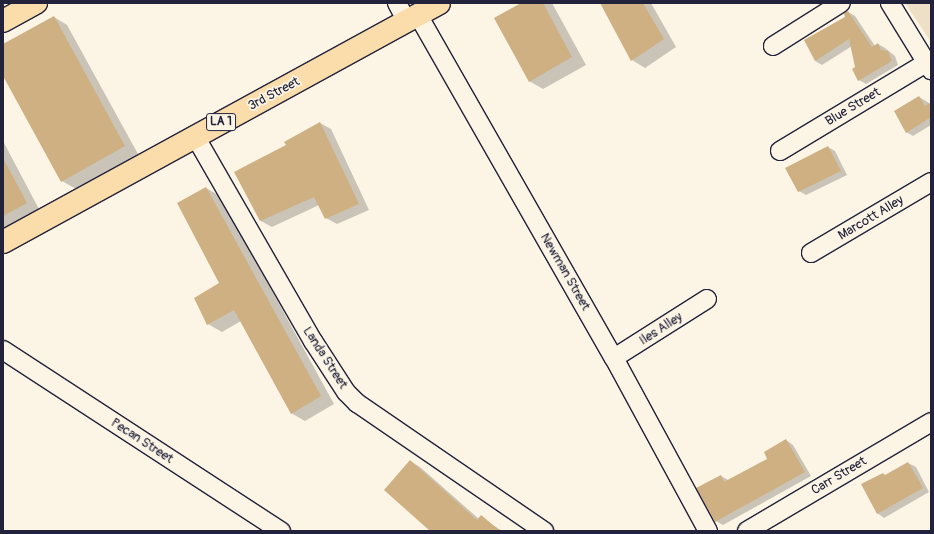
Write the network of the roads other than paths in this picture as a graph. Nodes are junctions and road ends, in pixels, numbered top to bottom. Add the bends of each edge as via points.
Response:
1 (36, 3) edge
2 (439, 3) edge
3 (841, 3) edge
4 (890, 3) edge
5 (407, 13) edge
6 (3, 21) edge
7 (773, 46) dead end
8 (928, 66) edge
9 (195, 136) junction
10 (780, 150) dead end
11 (931, 182) edge
12 (3, 242) edge
13 (811, 253) dead end
14 (707, 299) dead end
15 (3, 350) edge
16 (614, 358) junction
17 (931, 422) edge
18 (281, 531) edge
19 (544, 531) edge
20 (708, 531) edge
21 (747, 531) edge

1 - 6 main road
2 - 5 main road, 3rd Street / LA 1
3 - 7 street
4 - 8 street
5 - 9 main road, 3rd Street / LA 1
5 - 16 street, Newman Street
8 - 10 street, Blue Street
9 - 12 main road, 3rd Street / LA 1
9 - 19 street, Landa Street via 313,341 346,392 362,407
11 - 13 street, Marcott Alley
14 - 16 street, Iles Alley
15 - 18 street, Pecan Street
16 - 20 street, Newman Street
17 - 21 street, Carr Street

